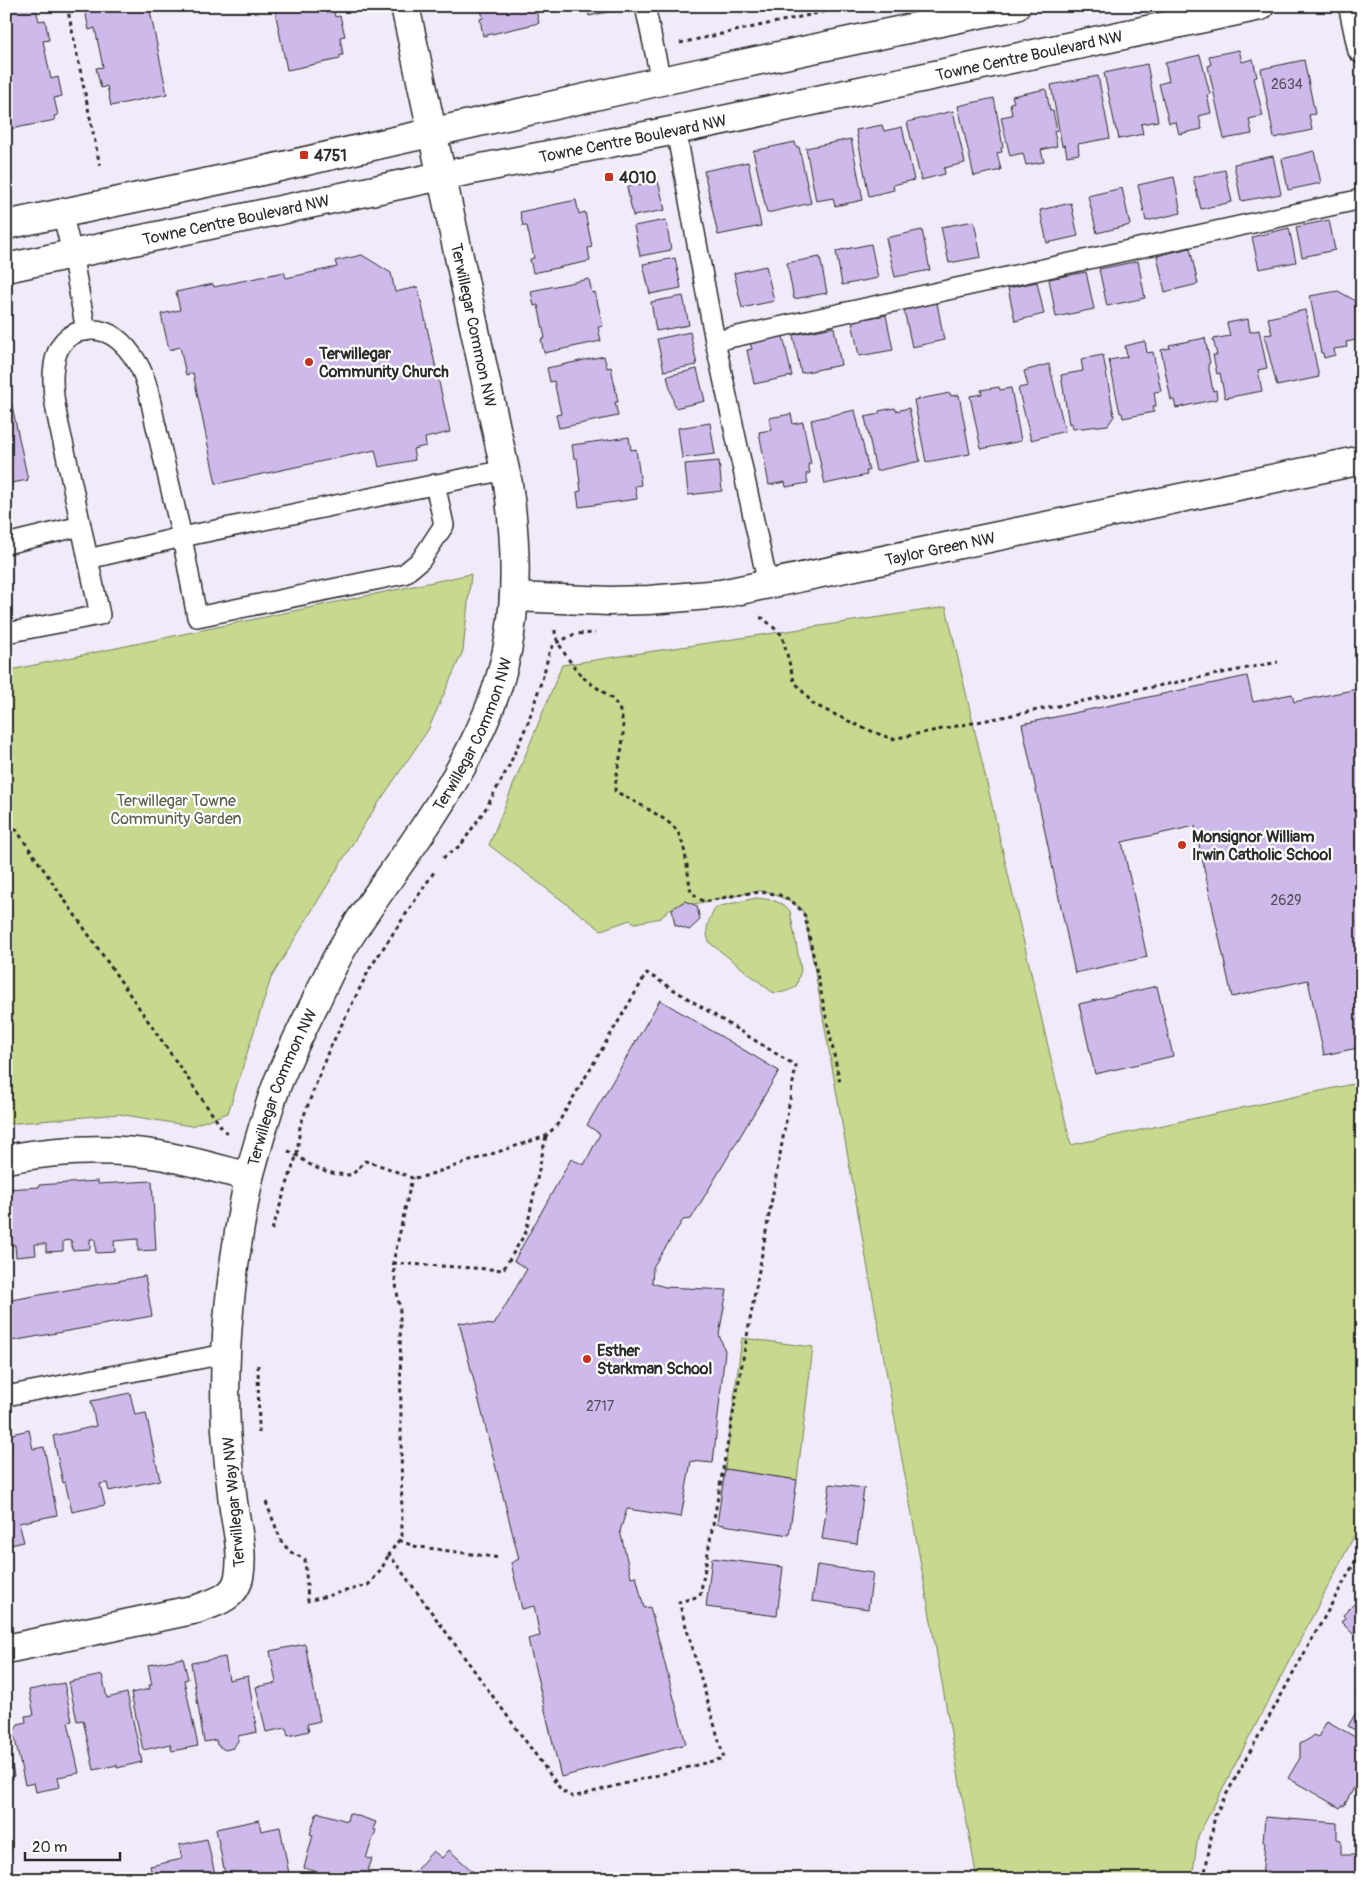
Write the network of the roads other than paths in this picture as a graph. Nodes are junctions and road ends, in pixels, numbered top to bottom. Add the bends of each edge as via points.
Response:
1 (405, 6) edge
2 (645, 6) edge
3 (1016, 6) edge
4 (1260, 6) edge
5 (1353, 6) edge
6 (1362, 49) edge
7 (661, 81) junction
8 (676, 130) junction
9 (432, 133) junction
10 (441, 176) junction
11 (1362, 199) edge
12 (62, 212) junction
13 (6, 225) edge
14 (72, 253) junction
15 (6, 268) edge
16 (86, 331) junction
17 (715, 341) junction
18 (1362, 460) edge
19 (505, 470) junction
20 (435, 484) junction
21 (81, 526) junction
22 (182, 537) junction
23 (6, 544) edge
24 (88, 559) junction
25 (768, 584) junction
26 (514, 597) junction
27 (6, 633) edge
28 (6, 1159) edge
29 (249, 1177) junction
30 (225, 1354) junction
31 (6, 1396) edge
32 (6, 1649) edge

1 - 9 street, Terwillegar Common NW
2 - 7 lane
3 - 7 street
4 - 8 street, Towne Centre Boulevard NW
5 - 6 street
7 - 9 street
8 - 10 street, Towne Centre Boulevard NW
8 - 17 lane
9 - 10 street, Terwillegar Common NW
9 - 12 street
10 - 14 street, Towne Centre Boulevard NW
10 - 19 street, Terwillegar Common NW
11 - 17 lane
12 - 13 street
12 - 14 lane
14 - 15 street, Towne Centre Boulevard NW
14 - 16 lane
16 - 21 lane via 74,334 60,345 53,367 53,400
16 - 22 lane via 109,332 139,365
17 - 25 lane
18 - 25 street, Taylor Green NW
19 - 20 lane
19 - 26 street, Terwillegar Common NW via 514,527
20 - 22 lane
20 - 22 lane via 444,525 421,560 404,574 197,618
21 - 23 lane
21 - 24 lane
22 - 24 lane
24 - 27 lane via 100,615
25 - 26 street, Taylor Green NW via 721,594 649,600
26 - 29 street, Terwillegar Common NW via 497,690 482,727 454,781 346,941 330,971 277,1084
28 - 29 street, Terwillegar Common NW via 66,1151 132,1152 186,1160
29 - 30 street, Terwillegar Way NW via 233,1265
30 - 31 lane
30 - 32 street, Terwillegar Way NW via 228,1456 241,1551 239,1579 231,1594 197,1609

